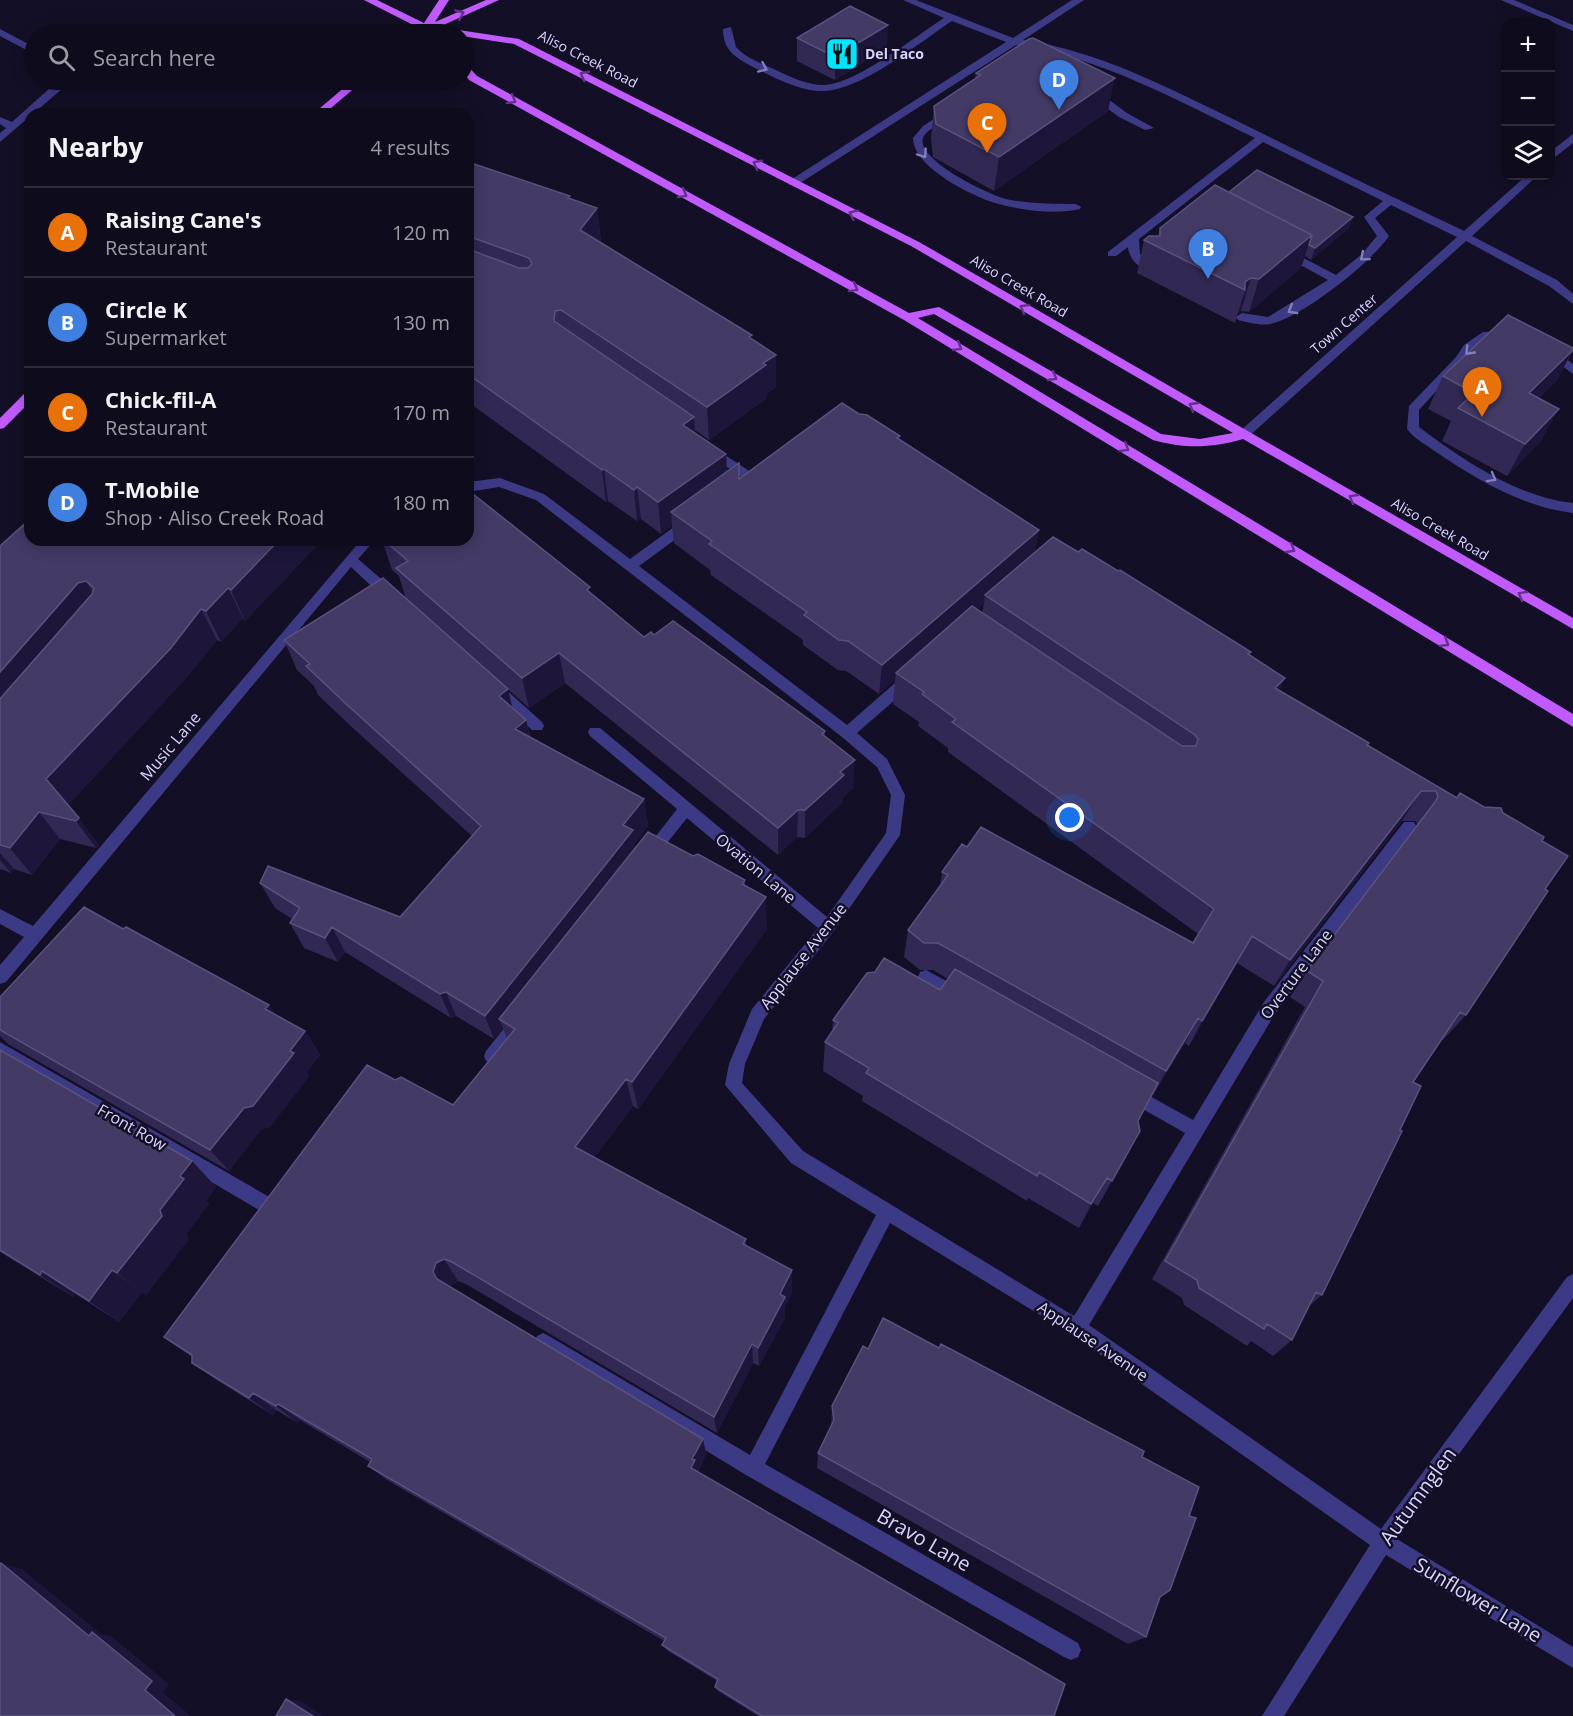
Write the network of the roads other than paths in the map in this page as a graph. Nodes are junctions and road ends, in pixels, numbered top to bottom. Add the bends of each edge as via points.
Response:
1 (369, 0) edge
2 (444, 0) edge
3 (494, 0) edge
4 (908, 0) edge
5 (1079, 0) edge
6 (1506, 0) edge
7 (952, 17) junction
8 (411, 24) edge
9 (430, 24) edge
10 (442, 24) edge
11 (1573, 28) edge
12 (728, 29) dead end
13 (0, 32) edge
14 (474, 37) edge
15 (1011, 41) junction
16 (24, 45) edge
17 (474, 79) edge
18 (1081, 84) edge
19 (56, 90) edge
20 (347, 90) edge
21 (962, 105) edge
22 (35, 108) edge
23 (325, 108) edge
24 (24, 118) edge
25 (0, 120) edge
26 (13, 127) junction
27 (1149, 128) dead end
28 (1573, 137) edge
29 (1262, 138) junction
30 (0, 139) edge
31 (1555, 154) edge
32 (1528, 180) edge
33 (793, 183) junction
34 (1390, 200) junction
35 (1076, 207) dead end
36 (1133, 237) junction
37 (1466, 237) junction
38 (1273, 246) edge
39 (1112, 254) dead end
40 (1146, 266) edge
41 (1335, 279) junction
42 (1573, 300) edge
43 (908, 317) junction
44 (1242, 317) edge
45 (1519, 335) edge
46 (1539, 342) edge
47 (1573, 370) edge
48 (24, 401) edge
49 (0, 425) edge
50 (1243, 435) junction
51 (702, 444) edge
52 (750, 478) edge
53 (474, 487) edge
54 (1573, 508) edge
55 (704, 512) edge
56 (363, 546) edge
57 (350, 559) junction
58 (629, 567) junction
59 (403, 607) edge
60 (1573, 624) edge
61 (915, 674) edge
62 (484, 679) edge
63 (1573, 721) edge
64 (537, 726) dead end
65 (595, 732) dead end
66 (847, 733) junction
67 (685, 809) junction
68 (1409, 826) edge
69 (642, 864) edge
70 (0, 916) edge
71 (828, 927) junction
72 (35, 935) junction
73 (0, 976) edge
74 (926, 977) edge
75 (978, 1007) edge
76 (527, 1011) edge
77 (0, 1049) edge
78 (492, 1056) edge
79 (1113, 1083) edge
80 (1196, 1131) junction
81 (279, 1186) edge
82 (887, 1211) junction
83 (1573, 1283) edge
84 (1077, 1328) junction
85 (530, 1335) edge
86 (753, 1468) junction
87 (1383, 1542) junction
88 (1071, 1650) dead end
89 (1573, 1658) edge
90 (1272, 1716) edge

1 - 8 main road, Aliso Creek Road
2 - 9 main road
10 -> 3 main road
4 - 7 street
5 - 15 street
6 - 11 street
12 -> 7 street via 727,42 742,57 765,69 825,88 848,83
7 - 15 street
13 - 16 street
33 -> 14 main road, Aliso Creek Road via 516,41
15 - 29 street via 1046,46 1102,63
15 - 33 street
17 -> 43 main road
18 - 27 street via 1123,115
19 - 22 street
20 - 23 main road
21 -> 35 street via 922,132 917,140 917,148 930,164 995,199 1043,207
24 - 26 street
25 - 26 street
26 - 30 street
28 - 31 street
29 - 34 street
29 - 36 street via 1187,201
32 - 37 street, Town Center
50 -> 33 main road, Aliso Creek Road via 915,244
34 - 37 street
34 -> 41 street via 1369,217 1383,236 1381,242
36 - 39 street
36 - 40 street via 1134,255
37 - 42 street via 1553,283
37 - 50 street, Town Center
38 - 41 street
41 -> 44 street via 1287,314 1267,321
43 -> 50 main road via 935,310 1157,437 1187,445 1207,445
43 -> 63 main road
45 -> 54 street via 1487,335 1468,348 1413,409 1413,429 1449,454 1527,497 1550,506
46 - 47 street
48 - 49 main road
60 -> 50 main road, Aliso Creek Road
51 - 52 street
53 - 58 street, Applause Avenue via 500,482 540,497
55 - 58 street
56 - 57 street, Music Lane
57 - 59 street
57 - 72 street, Music Lane
58 - 66 street, Applause Avenue
61 - 66 street
62 - 64 street
65 - 67 street, Ovation Lane
66 - 71 street, Applause Avenue via 882,764 898,795 893,835
67 - 69 street
67 - 71 street, Ovation Lane
68 - 80 street, Overture Lane via 1270,1007
70 - 72 street
71 - 82 street, Applause Avenue via 758,1014 737,1064 733,1085 797,1156
72 - 73 street, Music Lane
74 - 75 street
76 - 78 street
77 - 81 street, Front Row via 261,1209
79 - 80 street
80 - 84 street, Overture Lane
82 - 84 street, Applause Avenue
82 - 86 street
83 - 87 street, Autumnglen
84 - 87 street, Applause Avenue
85 - 86 street, Bravo Lane
86 - 88 street, Bravo Lane
87 - 89 street, Sunflower Lane
87 - 90 street, Autumnglen

